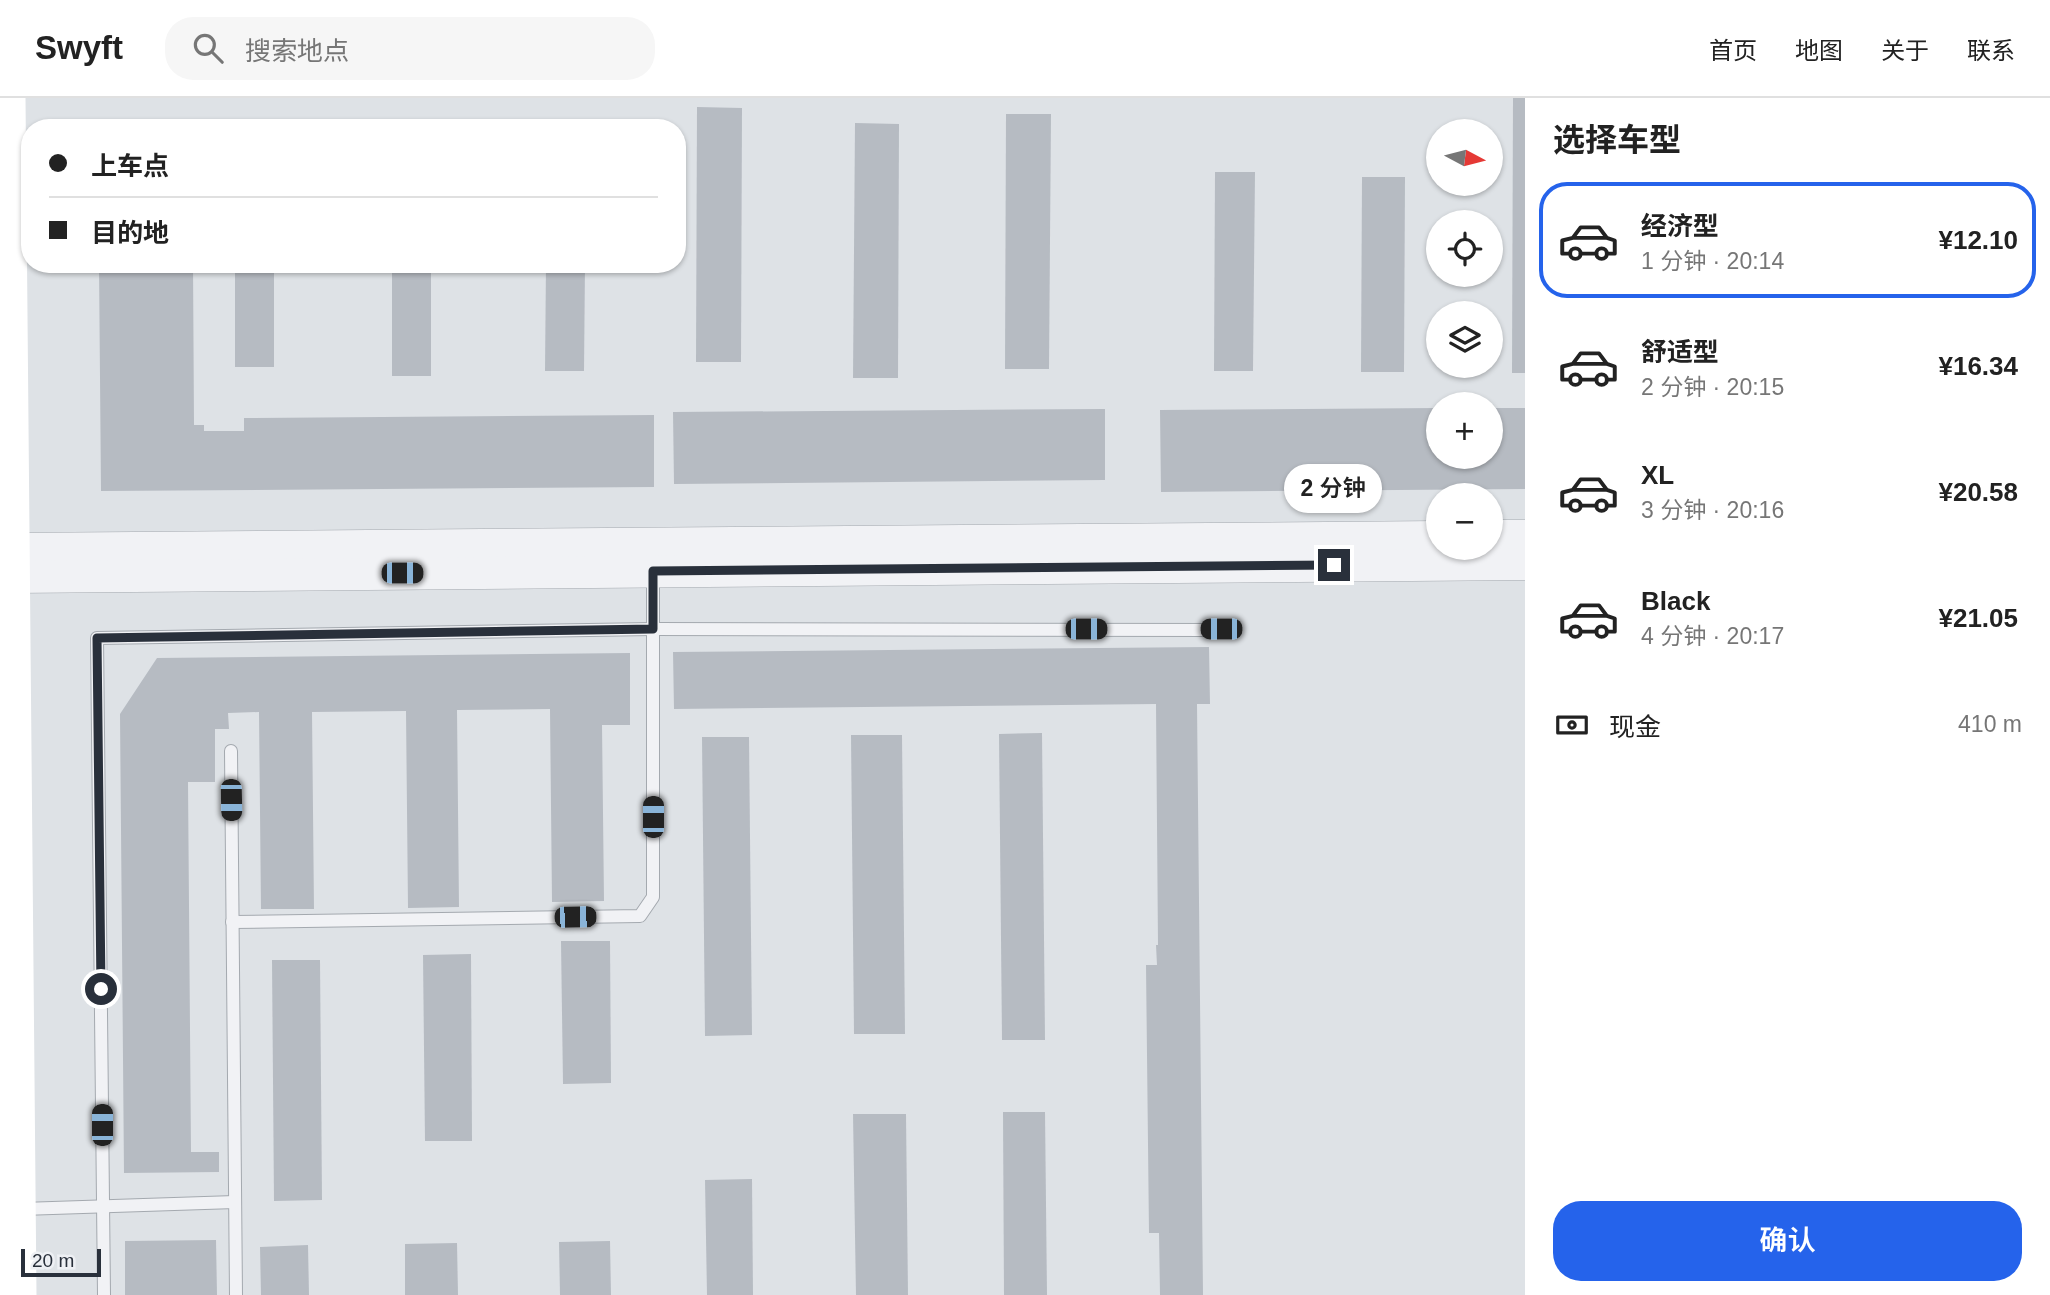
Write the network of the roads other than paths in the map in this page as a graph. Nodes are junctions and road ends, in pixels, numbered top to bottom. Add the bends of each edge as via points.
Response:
1 (6, 98) edge
2 (1503, 536) edge
3 (1525, 536) edge
4 (1426, 537) edge
5 (11, 563) junction
6 (1525, 564) edge
7 (653, 571) junction
8 (653, 629) junction
9 (1221, 629) dead end
10 (231, 751) dead end
11 (232, 922) junction
12 (235, 1202) junction
13 (103, 1206) junction
14 (18, 1209) junction
15 (18, 1295) edge
16 (104, 1295) edge
17 (236, 1295) edge

1 - 5 main road
2 - 3 street
4 - 5 street
5 - 7 street
5 - 14 main road
6 - 7 street
7 - 8 lane
8 - 9 lane
8 - 11 lane via 653,897 640,916
8 - 13 lane via 97,638
10 - 11 lane
11 - 12 lane
12 - 13 lane
12 - 17 lane
13 - 14 lane
13 - 16 lane
14 - 15 main road

